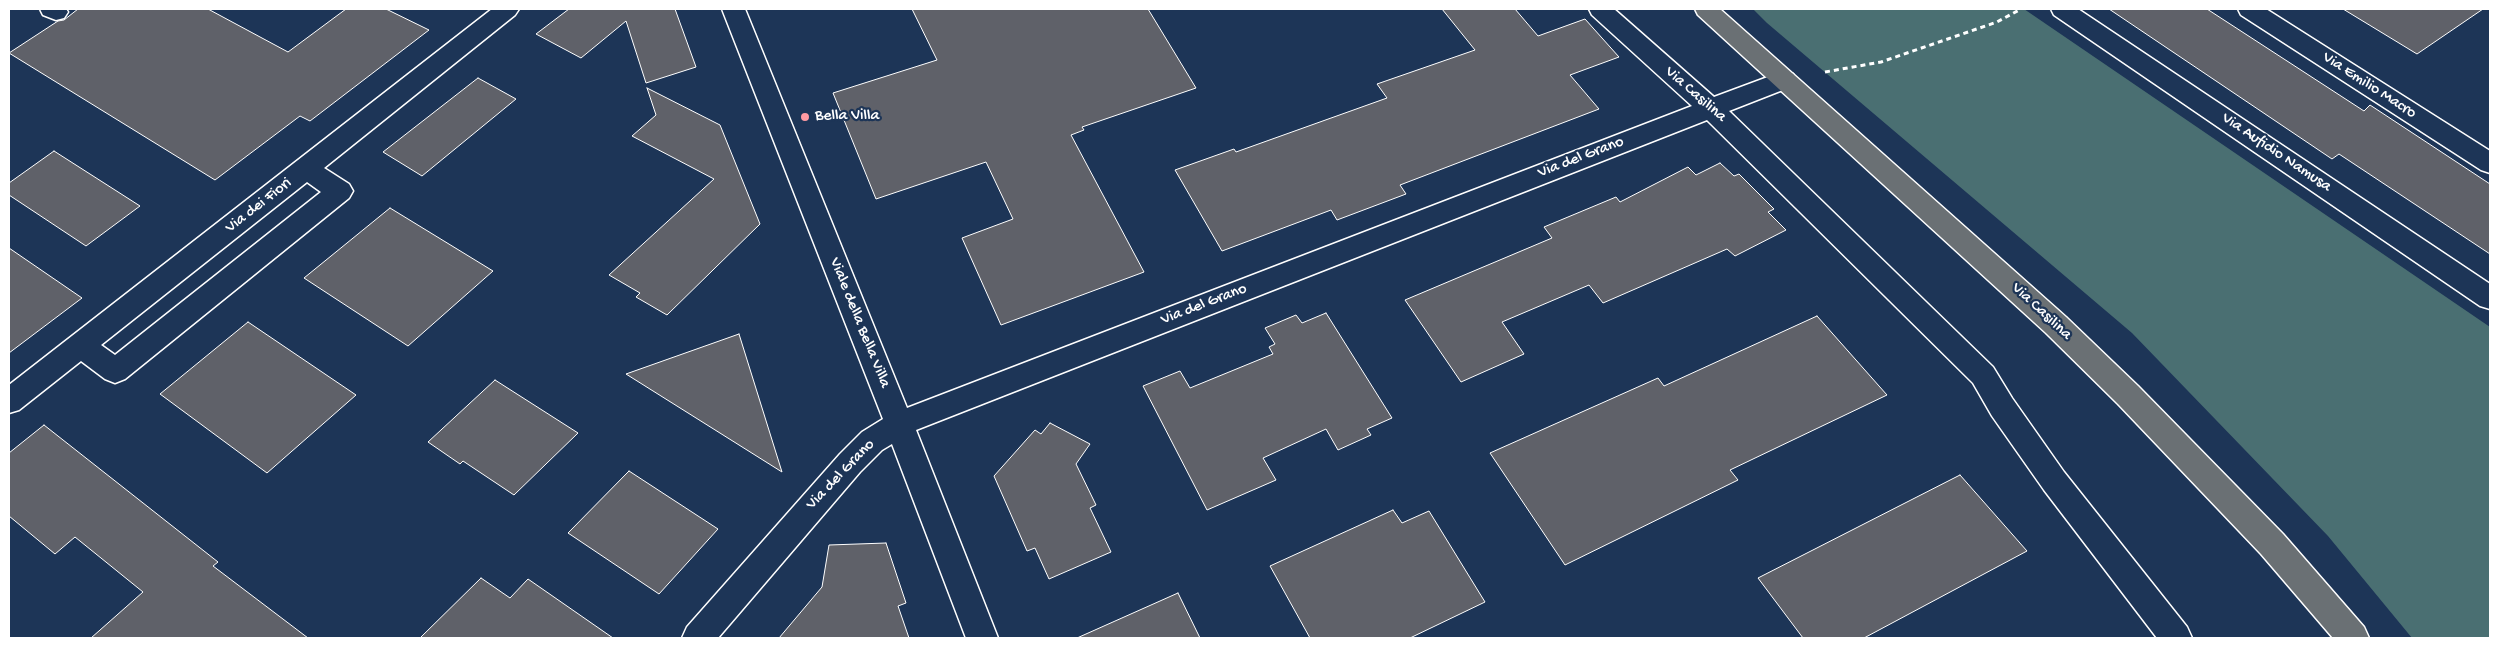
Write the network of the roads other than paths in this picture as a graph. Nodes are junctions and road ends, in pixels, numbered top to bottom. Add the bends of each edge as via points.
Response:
1 (507, 9) edge
2 (733, 9) edge
3 (1600, 9) edge
4 (1706, 9) edge
5 (2062, 9) edge
6 (2249, 9) edge
7 (1784, 80) junction
8 (1709, 108) junction
9 (2490, 163) edge
10 (306, 169) junction
11 (2490, 298) edge
12 (81, 345) junction
13 (9, 401) edge
14 (899, 424) junction
15 (698, 638) edge
16 (982, 638) edge
17 (2176, 638) edge
18 (2353, 638) edge

1 - 10 street, Via dei Fiori
2 - 14 street, Viale della Bella Villa
3 - 8 street, Via Casilina
4 - 7 main road, Via Casilina
5 - 11 street, Via Aufidio Namusa
6 - 9 street, Via Emilio Macro
7 - 8 street, Via del Grano
7 - 18 main road, Via Casilina via 2056,325 2128,395 2260,532
8 - 14 street, Via del Grano
8 - 17 street, Via Casilina via 1983,374 2054,481
10 - 12 street, Via dei Fiori
10 - 12 street via 340,191 115,371
12 - 13 street, Via dei Fiori
14 - 15 street, Via del Grano via 872,441 850,463
14 - 16 street, Viale della Bella Villa

